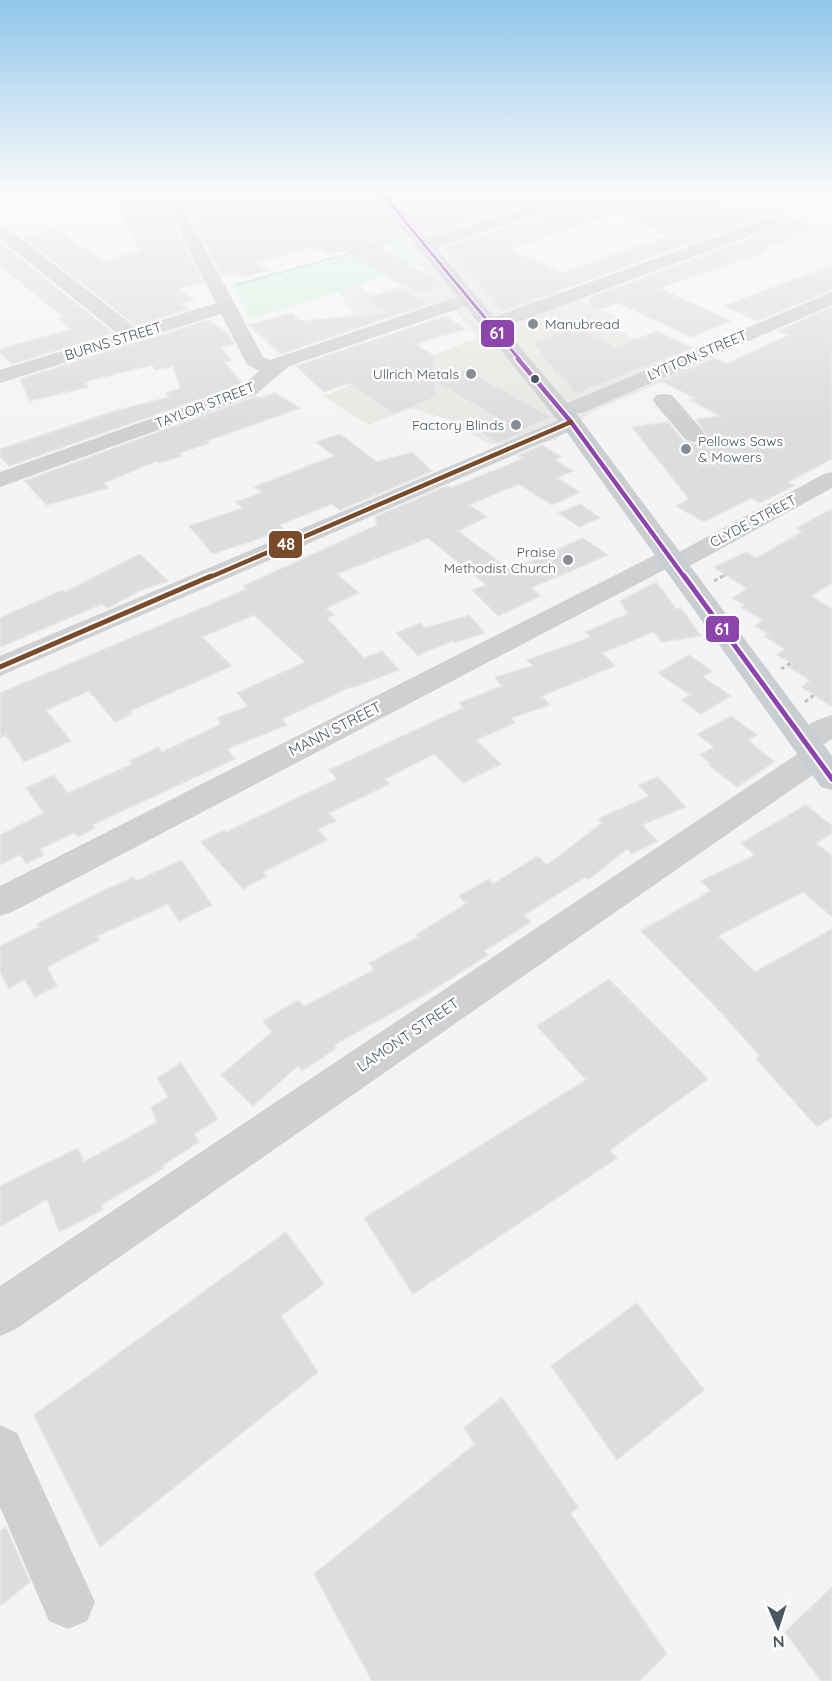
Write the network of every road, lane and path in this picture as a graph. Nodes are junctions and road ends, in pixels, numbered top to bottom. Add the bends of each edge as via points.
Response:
1 (48, 268) edge
2 (207, 268) edge
3 (323, 268) edge
4 (439, 268) edge
5 (644, 268) edge
6 (222, 298) junction
7 (832, 298) edge
8 (471, 301) junction
9 (489, 323) junction
10 (132, 335) junction
11 (270, 368) junction
12 (0, 377) edge
13 (664, 400) dead end
14 (566, 416) junction
15 (694, 435) dead end
16 (832, 479) edge
17 (0, 480) edge
18 (672, 560) junction
19 (727, 574) dead end
20 (710, 582) dead end
21 (790, 663) dead end
22 (0, 668) edge
23 (778, 671) dead end
24 (814, 695) dead end
25 (803, 704) dead end
26 (822, 751) edge
27 (0, 902) edge
28 (0, 1313) edge
29 (0, 1450) edge
30 (68, 1602) dead end

1 - 10 street
2 - 6 street
3 - 6 path
4 - 8 main road
5 - 9 street
6 - 10 street, BURNS STREET
6 - 11 street via 255,361
7 - 14 street, LYTTON STREET via 576,407
8 - 9 main road
8 - 11 street, TAYLOR STREET
9 - 14 main road
10 - 12 street, BURNS STREET
11 - 17 street, TAYLOR STREET via 259,386 248,391
13 - 15 street
14 - 18 main road
14 - 22 street, LYTTON STREET
16 - 18 street, CLYDE STREET
18 - 26 main road
18 - 27 street, MANN STREET
19 - 20 path
21 - 23 path
24 - 25 path
26 - 28 street, LAMONT STREET
29 - 30 street

